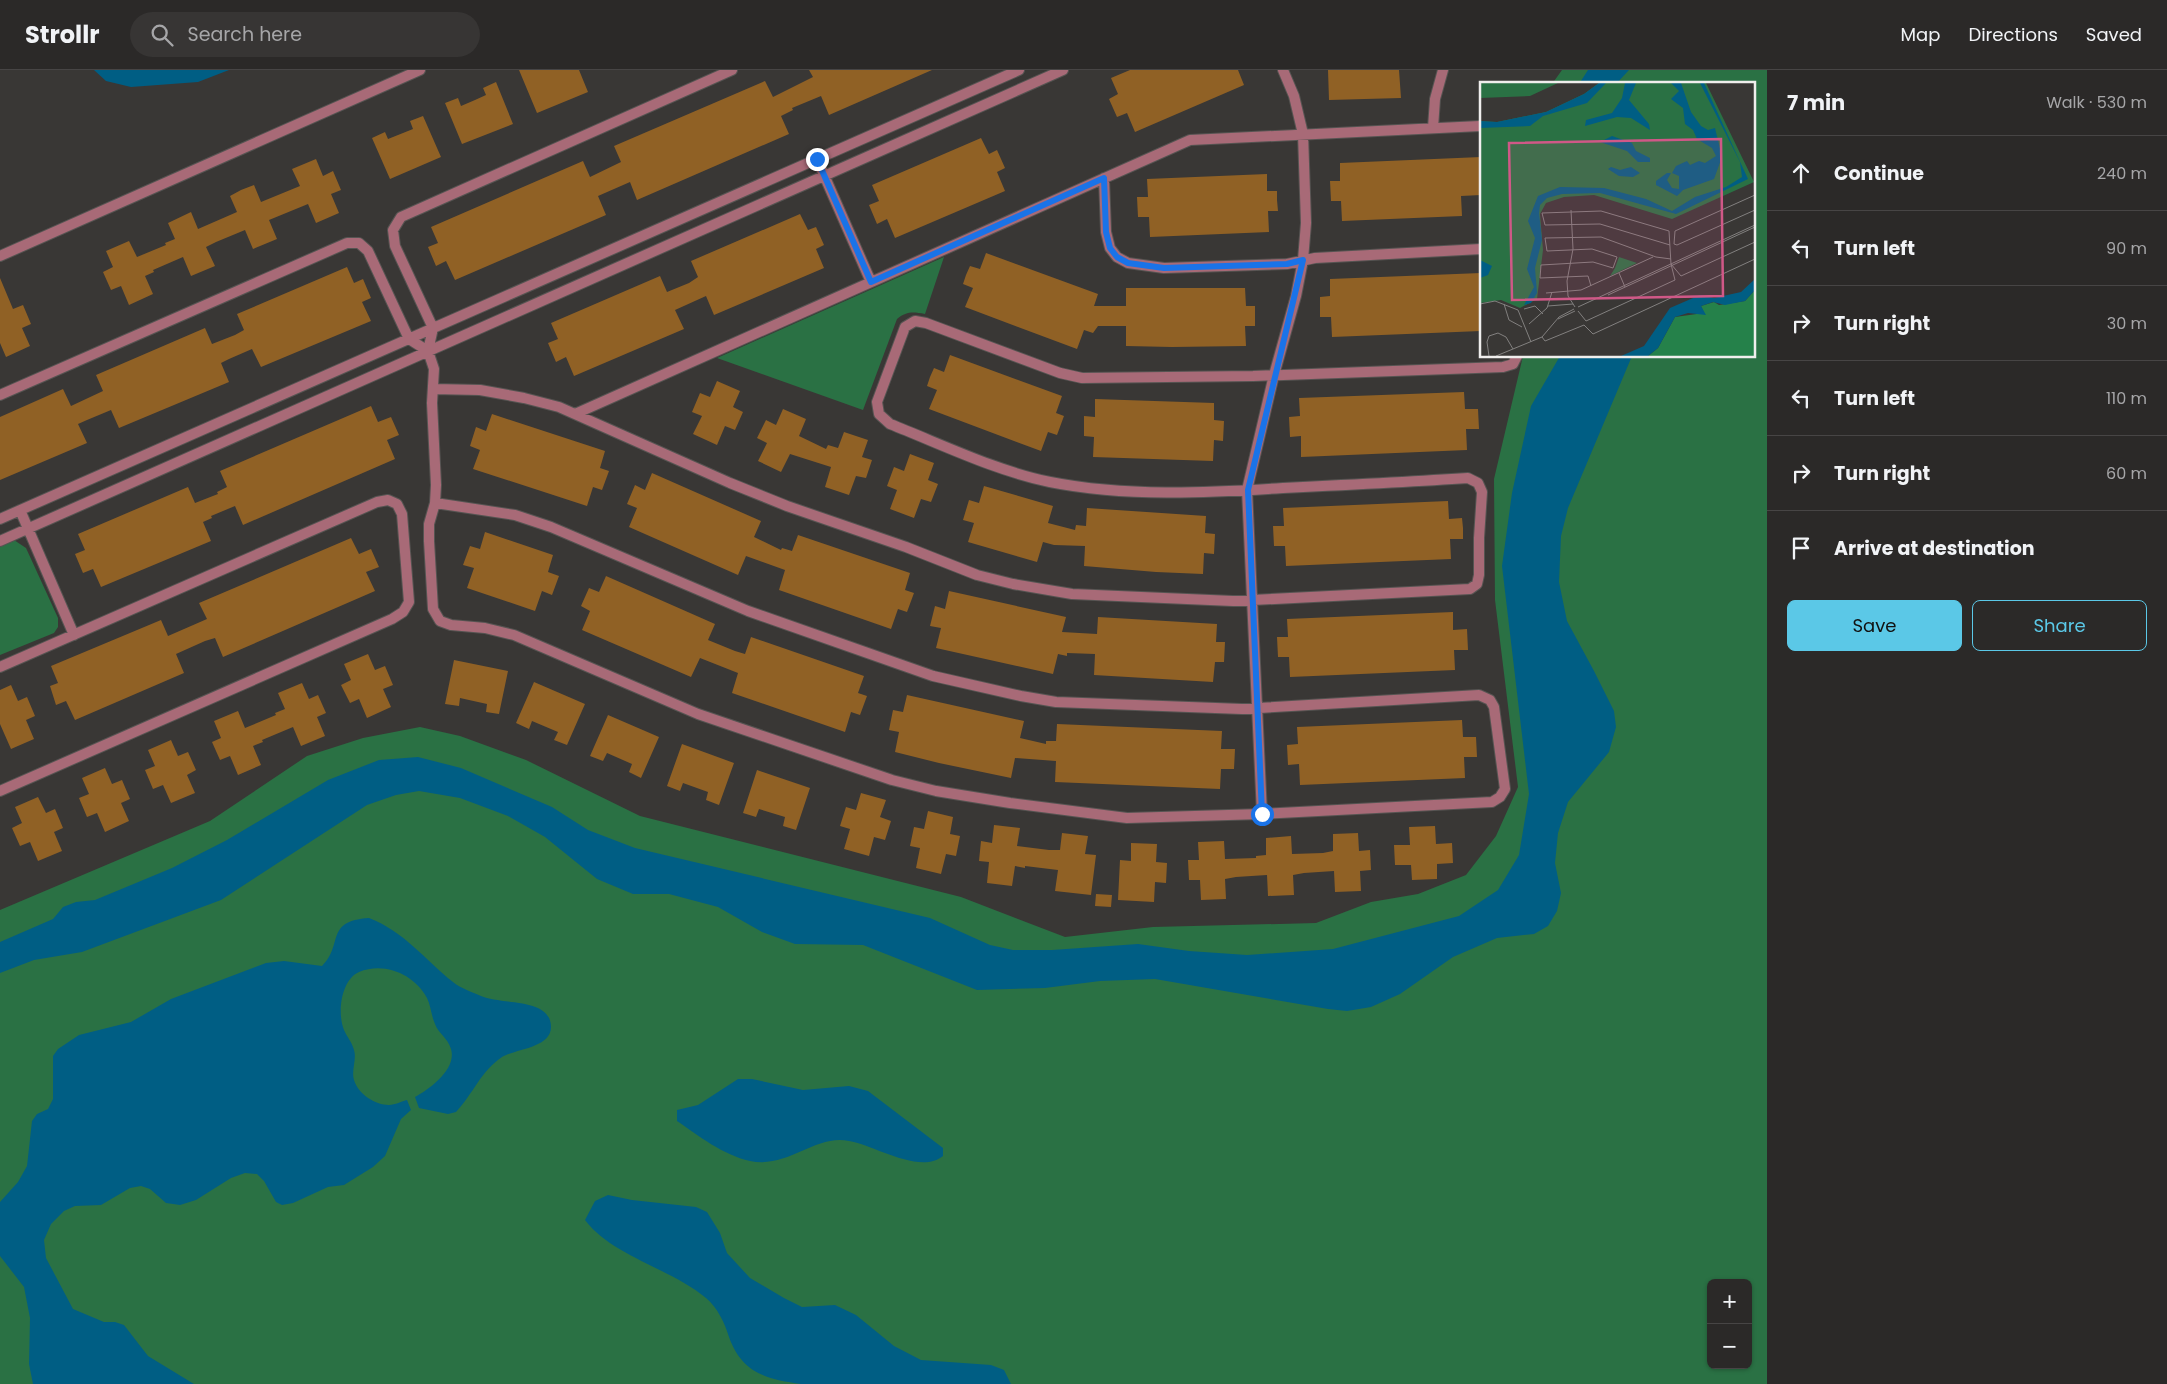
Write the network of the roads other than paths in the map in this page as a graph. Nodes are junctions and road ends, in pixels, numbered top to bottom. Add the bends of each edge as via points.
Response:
1 (420, 70) edge
2 (732, 70) edge
3 (1019, 70) edge
4 (1063, 70) edge
5 (1284, 70) edge
6 (1443, 70) edge
7 (1480, 126) edge
8 (1433, 128) junction
9 (1303, 134) junction
10 (817, 159) junction
11 (825, 176) junction
12 (1104, 178) junction
13 (1480, 249) edge
14 (0, 256) edge
15 (1303, 260) junction
16 (871, 282) junction
17 (433, 328) junction
18 (408, 339) junction
19 (428, 351) junction
20 (1516, 358) edge
21 (1274, 376) junction
22 (433, 389) junction
23 (0, 395) edge
24 (575, 414) junction
25 (1248, 490) junction
26 (435, 503) junction
27 (20, 510) junction
28 (0, 519) edge
29 (28, 528) junction
30 (0, 541) edge
31 (1253, 600) junction
32 (74, 635) junction
33 (0, 667) edge
34 (1258, 708) junction
35 (0, 791) edge
36 (1262, 814) junction

1 - 14 street
2 - 17 street via 401,217 393,230 395,246
3 - 10 street
4 - 11 street
5 - 9 street
6 - 8 street
7 - 8 street
8 - 9 street
9 - 12 street via 1190,140
9 - 15 street via 1306,223
10 - 11 street
10 - 17 street
11 - 16 street
11 - 19 street
12 - 15 street via 1106,232 1110,248 1128,263 1164,268 1287,264
12 - 16 street
13 - 15 street
15 - 21 street
16 - 24 street
17 - 18 street
17 - 19 street
18 - 19 street
18 - 23 street via 368,251 359,244 347,242
18 - 27 street
19 - 22 street via 434,369
19 - 29 street
20 - 21 street via 1513,364 1503,367
21 - 25 street
21 - 25 street via 1082,378 915,321 905,327 877,402 879,414 890,424 1011,471 1048,481 1086,488 1163,492
22 - 24 street via 480,390 524,398
22 - 26 street
24 - 31 street via 779,503 977,575 1072,594
25 - 31 street
25 - 31 street via 1468,478 1478,483 1482,492 1479,575 1477,584 1470,589
26 - 34 street via 515,515 551,527 748,611 933,676 1056,702
26 - 36 street via 429,524 429,541 433,609 440,622 514,636 698,714 892,780 936,791 1127,818
27 - 28 street
27 - 29 street
29 - 30 street
29 - 32 street
31 - 34 street
32 - 33 street
32 - 35 street via 377,502 388,500 397,504 402,514 408,602 403,612
34 - 36 street
34 - 36 street via 1479,695 1490,700 1494,707 1505,789 1492,802

